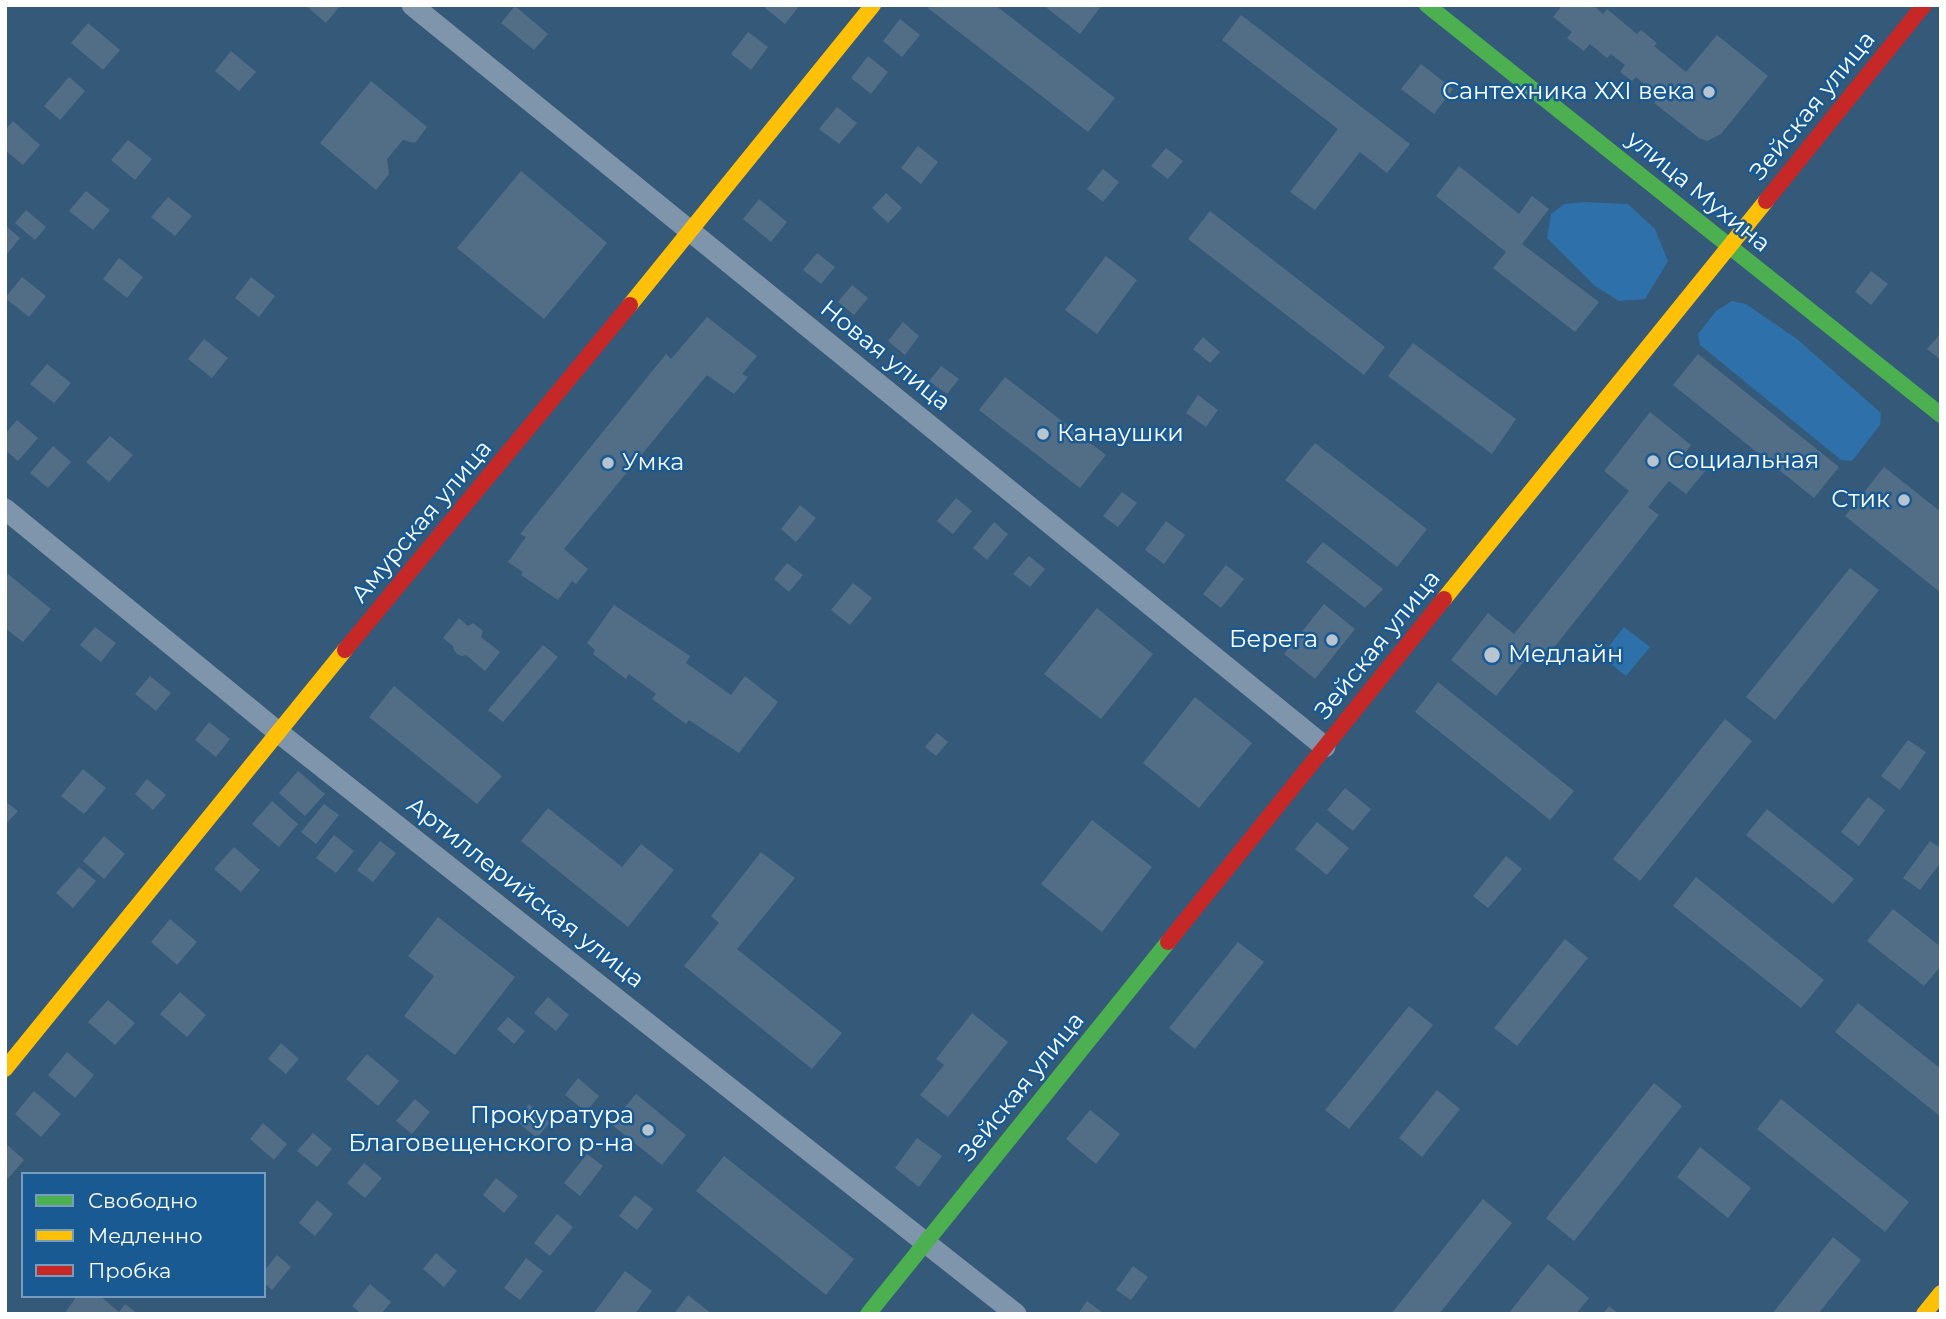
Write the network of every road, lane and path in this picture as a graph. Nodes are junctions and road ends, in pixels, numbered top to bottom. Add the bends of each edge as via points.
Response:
1 (412, 5) edge
2 (873, 5) edge
3 (1427, 5) edge
4 (1924, 5) edge
5 (691, 232) junction
6 (1729, 246) junction
7 (1941, 415) edge
8 (5, 509) edge
9 (278, 732) junction
10 (1325, 747) junction
11 (5, 1069) edge
12 (926, 1243) junction
13 (1941, 1293) edge
14 (868, 1314) edge
15 (1016, 1314) edge
16 (1924, 1314) edge

1 - 5 street, Новая улица
2 - 5 street, Амурская улица
3 - 6 street, улица Мухина
4 - 6 street, Зейская улица
5 - 9 street, Амурская улица
5 - 10 street, Новая улица
6 - 7 street, улица Мухина
6 - 10 street, Зейская улица
8 - 9 street, Артиллерийская улица
9 - 11 street, Амурская улица
9 - 12 street, Артиллерийская улица
10 - 12 street, Зейская улица
12 - 14 street, Зейская улица
12 - 15 street, Артиллерийская улица
13 - 16 street

